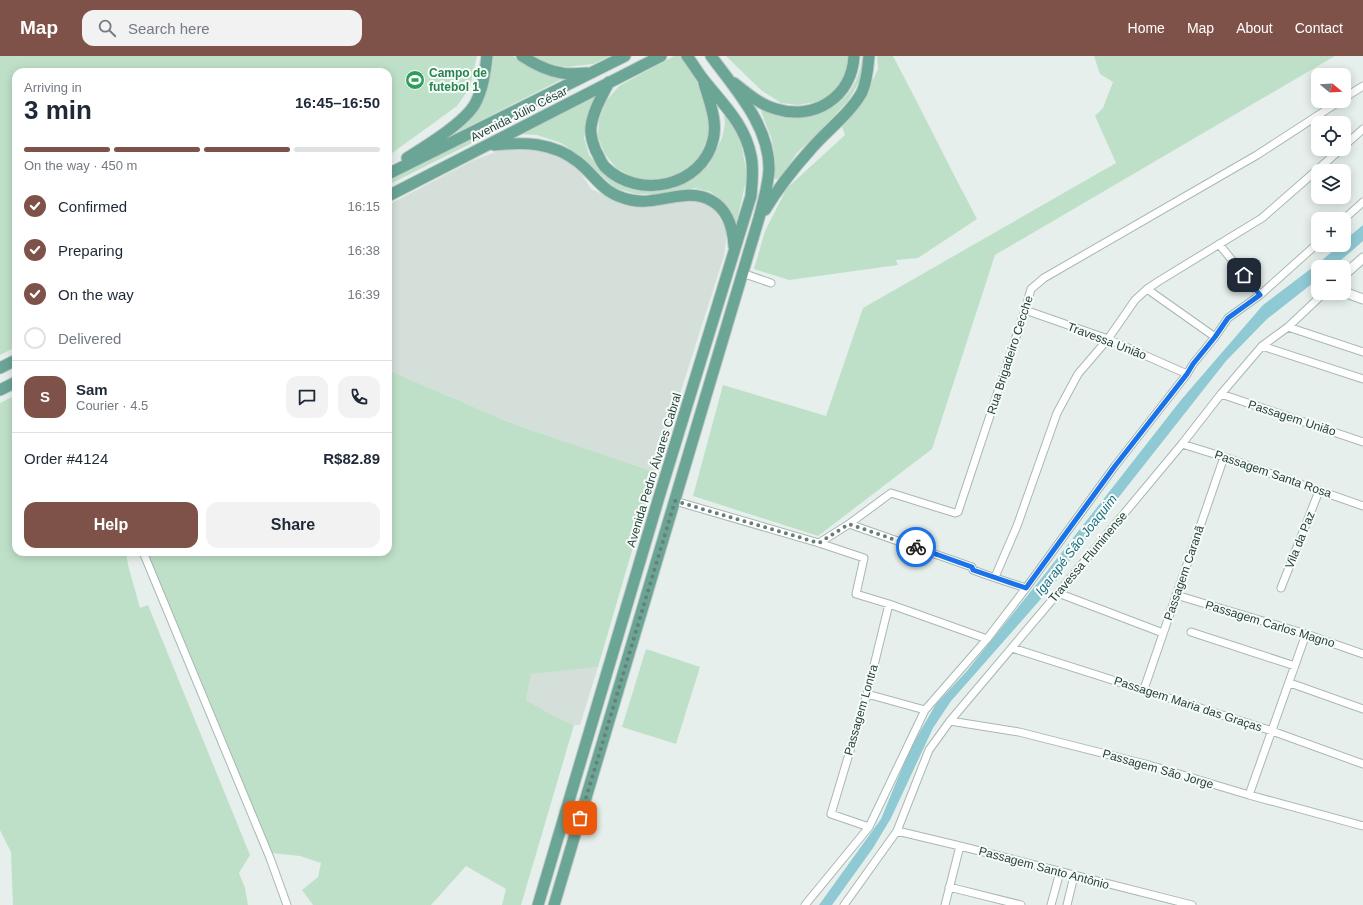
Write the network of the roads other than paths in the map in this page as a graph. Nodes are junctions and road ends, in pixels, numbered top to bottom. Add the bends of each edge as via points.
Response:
1 (487, 56) edge
2 (522, 56) edge
3 (625, 56) edge
4 (661, 56) edge
5 (687, 56) edge
6 (711, 56) edge
7 (854, 56) edge
8 (869, 56) edge
9 (592, 72) junction
10 (727, 78) junction
11 (703, 79) junction
12 (609, 82) junction
13 (1363, 86) edge
14 (1351, 94) edge
15 (1329, 108) edge
16 (1363, 129) edge
17 (1351, 140) edge
18 (487, 145) junction
19 (1333, 156) edge
20 (392, 170) edge
21 (392, 171) edge
22 (392, 194) edge
23 (1363, 202) edge
24 (1351, 213) edge
25 (759, 218) junction
26 (1219, 244) junction
27 (1311, 249) edge
28 (734, 253) junction
29 (1363, 258) edge
30 (1351, 269) edge
31 (742, 273) junction
32 (771, 283) dead end
33 (1147, 289) junction
34 (1260, 295) junction
35 (1351, 295) edge
36 (1363, 299) edge
37 (1317, 300) edge
38 (1025, 310) junction
39 (1288, 327) junction
40 (1215, 337) junction
41 (1108, 339) junction
42 (1262, 346) junction
43 (1363, 352) edge
44 (12, 362) edge
45 (0, 368) edge
46 (1187, 374) junction
47 (1363, 379) edge
48 (12, 384) edge
49 (0, 390) edge
50 (1221, 394) junction
51 (1363, 442) edge
52 (1182, 444) junction
53 (1224, 457) junction
54 (1319, 491) junction
55 (675, 501) junction
56 (1363, 506) edge
57 (849, 524) junction
58 (819, 543) junction
59 (145, 556) edge
60 (995, 577) junction
61 (1026, 588) junction
62 (1281, 588) dead end
63 (1058, 593) junction
64 (1176, 595) junction
65 (889, 604) junction
66 (1191, 632) dead end
67 (1163, 633) junction
68 (1306, 634) junction
69 (987, 639) junction
70 (1012, 648) junction
71 (1363, 654) edge
72 (1295, 666) junction
73 (1290, 683) junction
74 (1144, 689) junction
75 (867, 694) junction
76 (1363, 709) edge
77 (925, 710) junction
78 (950, 721) junction
79 (1272, 731) junction
80 (1363, 764) edge
81 (1249, 795) junction
82 (1363, 826) edge
83 (869, 827) junction
84 (897, 831) junction
85 (960, 846) junction
86 (1060, 872) junction
87 (1074, 876) junction
88 (950, 888) junction
89 (287, 905) edge
90 (538, 905) edge
91 (554, 905) edge
92 (805, 905) edge
93 (844, 905) edge
94 (945, 905) edge
95 (1020, 905) edge
96 (1051, 905) edge
97 (1067, 905) edge
98 (1192, 905) edge

1 - 20 main road via 485,76 474,106 451,128
2 - 9 main road via 562,74
3 - 9 main road, Avenida Júlio César
4 - 12 main road, Avenida Júlio César
5 - 11 main road, Avenida Pedro Álvares Cabral
6 - 10 main road
7 - 10 main road via 853,67 843,89 826,104 807,111 775,109 760,102
8 - 25 main road via 867,76 853,106 811,148
9 - 21 main road, Avenida Júlio César
10 - 25 main road via 751,112 768,155 767,185
11 - 12 main road via 715,129 710,151 703,162 688,175 670,184 656,186 640,185 619,177 605,166 595,149 591,128 597,105
11 - 28 main road, Avenida Pedro Álvares Cabral via 735,118 746,137 751,156 751,196
12 - 18 main road, Avenida Júlio César
13 - 14 street
15 - 38 street, Rua Brigadeiro Cecche via 1258,155 1044,278 1031,289
16 - 17 street
18 - 22 main road, Avenida Júlio César
18 - 28 main road via 546,145 578,162 609,192 632,201 654,201 687,195 708,199 720,206 728,220 733,236
19 - 26 street via 1262,218
23 - 24 street
25 - 31 main road
26 - 33 street
26 - 34 street
27 - 34 street
28 - 90 main road, Avenida Pedro Álvares Cabral
29 - 30 street
31 - 32 street
31 - 55 main road
33 - 40 street
33 - 41 street via 1135,300
34 - 40 street via 1228,318
35 - 36 street
37 - 39 street, Travessa Fluminense
38 - 41 street, Travessa União
38 - 57 street, Rua Brigadeiro Cecche via 958,512 892,493
39 - 42 street, Travessa Fluminense
39 - 43 street
40 - 46 street
41 - 46 street, Travessa União
41 - 60 street via 1078,374 1057,413
42 - 47 street
42 - 50 street, Travessa Fluminense
44 - 45 main road
46 - 61 street via 1115,466
48 - 49 main road
50 - 51 street, Passagem União
50 - 52 street, Travessa Fluminense
52 - 53 street, Passagem Santa Rosa
52 - 63 street, Travessa Fluminense
53 - 54 street, Passagem Santa Rosa
53 - 64 street, Passagem Caranã
54 - 56 street, Passagem Santa Rosa
54 - 62 street, Vila da Paz
55 - 58 street
55 - 91 main road
57 - 58 street
57 - 60 street
58 - 65 street via 864,558 856,594
59 - 89 street via 270,858
60 - 61 street
61 - 69 street
63 - 67 street
63 - 70 street, Travessa Fluminense
64 - 67 street, Passagem Caranã
64 - 68 street, Passagem Carlos Magno
65 - 69 street
65 - 75 street, Passagem Lontra
66 - 72 street
67 - 74 street, Passagem Caranã
68 - 71 street, Passagem Carlos Magno
68 - 72 street
69 - 77 street
70 - 74 street, Passagem Maria das Graças
70 - 78 street, Travessa Fluminense
72 - 73 street
73 - 76 street
73 - 79 street
74 - 79 street, Passagem Maria das Graças
75 - 77 street
75 - 83 street, Passagem Lontra via 831,814
77 - 83 street
78 - 81 street, Passagem São Jorge via 1019,732 1149,765
78 - 84 street, Travessa Fluminense via 929,750
79 - 80 street, Passagem Maria das Graças
79 - 81 street
81 - 82 street, Passagem São Jorge
83 - 92 street
84 - 85 street, Passagem Santo Antônio
84 - 93 street, Travessa Fluminense
85 - 86 street, Passagem Santo Antônio
85 - 88 street
86 - 87 street, Passagem Santo Antônio
86 - 96 street
87 - 97 street
87 - 98 street, Passagem Santo Antônio
88 - 94 street
88 - 95 street

